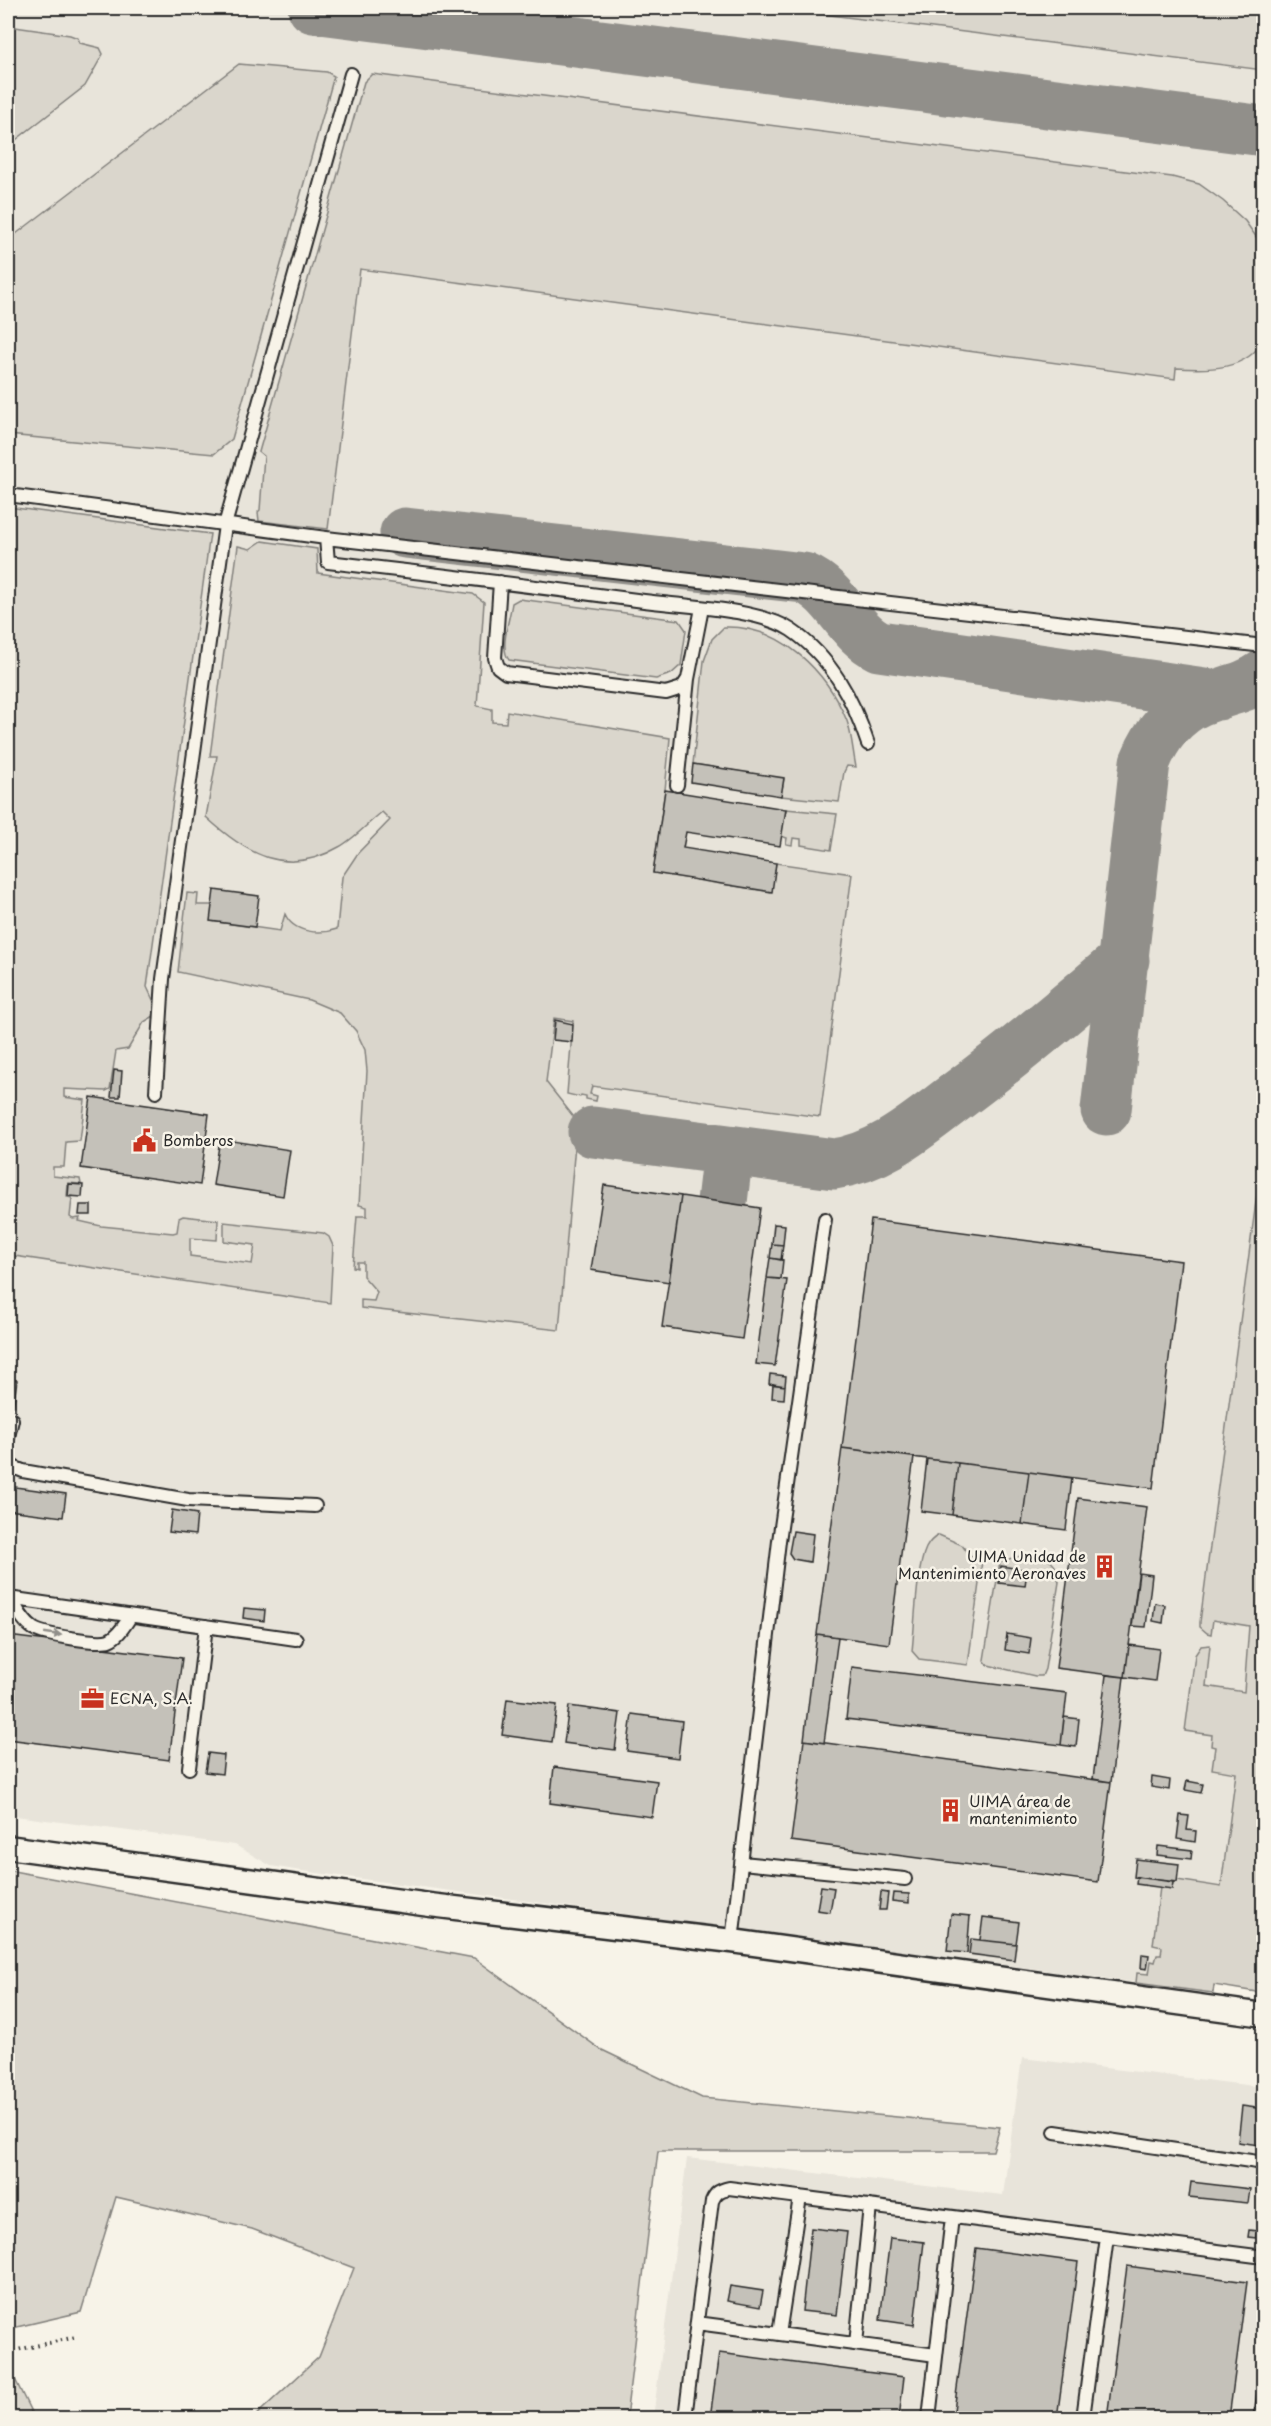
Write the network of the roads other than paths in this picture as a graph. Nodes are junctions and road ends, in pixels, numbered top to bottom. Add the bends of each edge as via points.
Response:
1 (351, 74) dead end
2 (8, 495) edge
3 (225, 525) junction
4 (326, 538) junction
5 (500, 582) junction
6 (702, 608) junction
7 (1263, 646) edge
8 (688, 679) junction
9 (658, 693) junction
10 (684, 712) junction
11 (868, 744) dead end
12 (678, 785) dead end
13 (156, 1092) dead end
14 (825, 1219) dead end
15 (12, 1420) dead end
16 (8, 1437) edge
17 (8, 1465) edge
18 (315, 1506) dead end
19 (9, 1598) edge
20 (131, 1616) junction
21 (206, 1626) junction
22 (296, 1639) dead end
23 (189, 1768) dead end
24 (8, 1847) edge
25 (742, 1863) junction
26 (905, 1879) dead end
27 (732, 1941) junction
28 (1263, 2015) edge
29 (1055, 2132) dead end
30 (1263, 2163) edge
31 (800, 2197) junction
32 (870, 2206) junction
33 (952, 2217) junction
34 (1107, 2237) junction
35 (1263, 2257) edge
36 (697, 2323) junction
37 (778, 2334) junction
38 (856, 2344) junction
39 (936, 2355) junction
40 (1263, 2394) edge
41 (685, 2418) edge
42 (929, 2418) edge
43 (1083, 2418) edge
44 (1261, 2418) edge

1 - 3 lane
2 - 3 lane
3 - 4 lane
3 - 13 lane via 163,979
4 - 5 lane via 328,562
4 - 7 lane
5 - 6 lane
5 - 9 lane via 495,658 506,673
6 - 8 lane
6 - 11 lane via 768,618 808,644 828,664 847,694
8 - 9 lane via 677,691
8 - 10 lane
9 - 10 lane via 676,700
10 - 12 lane
14 - 25 lane via 779,1541
15 - 16 lane
17 - 18 lane via 22,1471 188,1500
19 - 20 lane
19 -> 20 lane via 32,1628 42,1633 104,1642 118,1634
20 - 21 lane
21 - 22 lane
21 - 23 lane
24 - 27 street via 430,1905
25 - 26 lane
25 - 27 lane
27 - 28 street
29 - 30 lane
31 - 32 lane
31 - 36 lane via 729,2188 715,2194
31 - 37 lane
32 - 33 lane
32 - 38 lane
33 - 34 lane
33 - 39 lane
34 - 35 lane
34 - 43 lane
36 - 37 lane
36 - 41 lane
37 - 38 lane
38 - 39 lane
39 - 42 lane
40 - 44 lane

